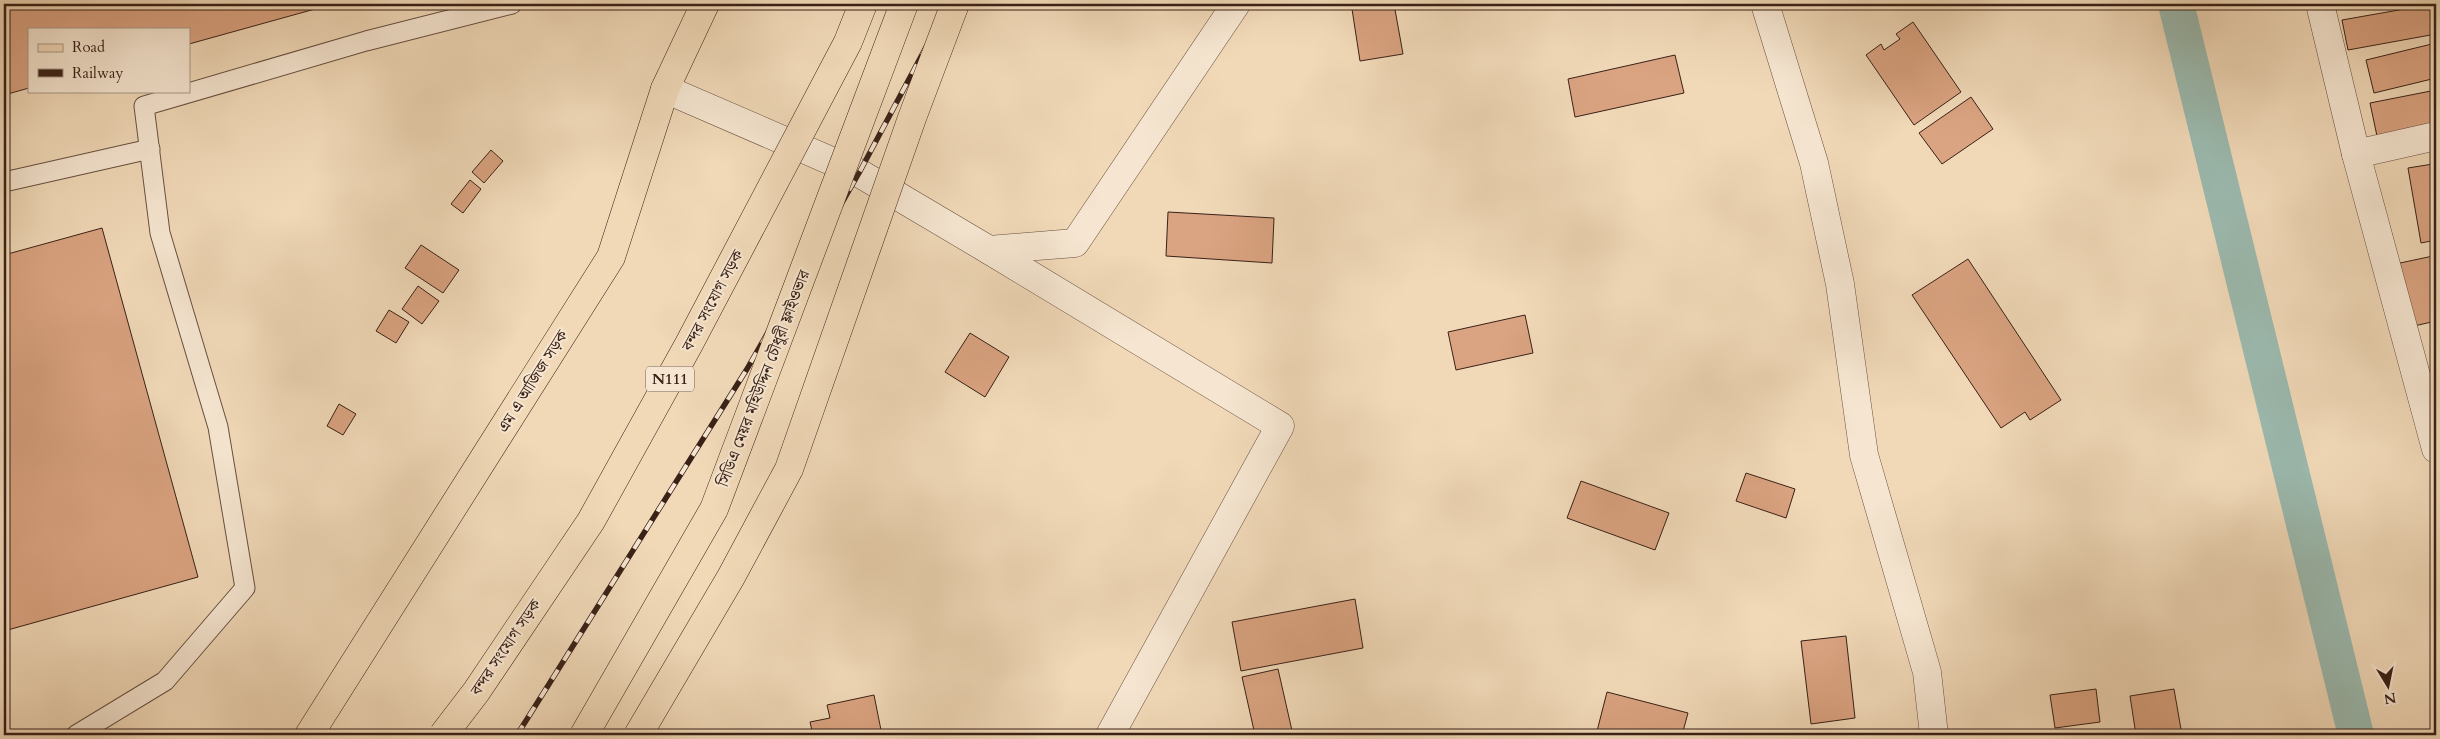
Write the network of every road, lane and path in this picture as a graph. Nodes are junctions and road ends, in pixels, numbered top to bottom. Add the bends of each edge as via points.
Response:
1 (512, 4) edge
2 (706, 4) edge
3 (863, 4) edge
4 (904, 4) edge
5 (955, 4) edge
6 (1236, 4) edge
7 (1765, 4) edge
8 (2320, 4) edge
9 (665, 89) junction
10 (2436, 136) edge
11 (150, 149) junction
12 (2356, 154) junction
13 (4, 182) edge
14 (989, 250) junction
15 (2436, 450) edge
16 (76, 735) edge
17 (309, 735) edge
18 (443, 735) edge
19 (584, 735) edge
20 (638, 735) edge
21 (1110, 735) edge
22 (1934, 735) edge

1 - 11 lane via 366,41 144,106
2 - 9 main road, এম এ আজিজ সড়ক
3 - 18 main road, বন্দর সংযোগ সড়ক / N111, bridge via 848,42 689,344 591,521 476,692
4 - 19 main road, সিডিএ মেয়র মহিউদ্দিন চৌধুরী ফ্লাইওভার, bridge via 714,509
5 - 20 main road, bridge via 789,469 731,577
6 - 14 street via 1075,243
7 - 22 street via 1814,163 1840,284 1864,455 1927,672
8 - 12 street
9 - 14 street via 859,173
9 - 17 main road, এম এ আজিজ সড়ক via 610,257
10 - 12 street
11 - 13 lane
11 - 16 lane via 160,233 218,427 245,588 165,681
12 - 15 street
14 - 21 street via 1280,426

